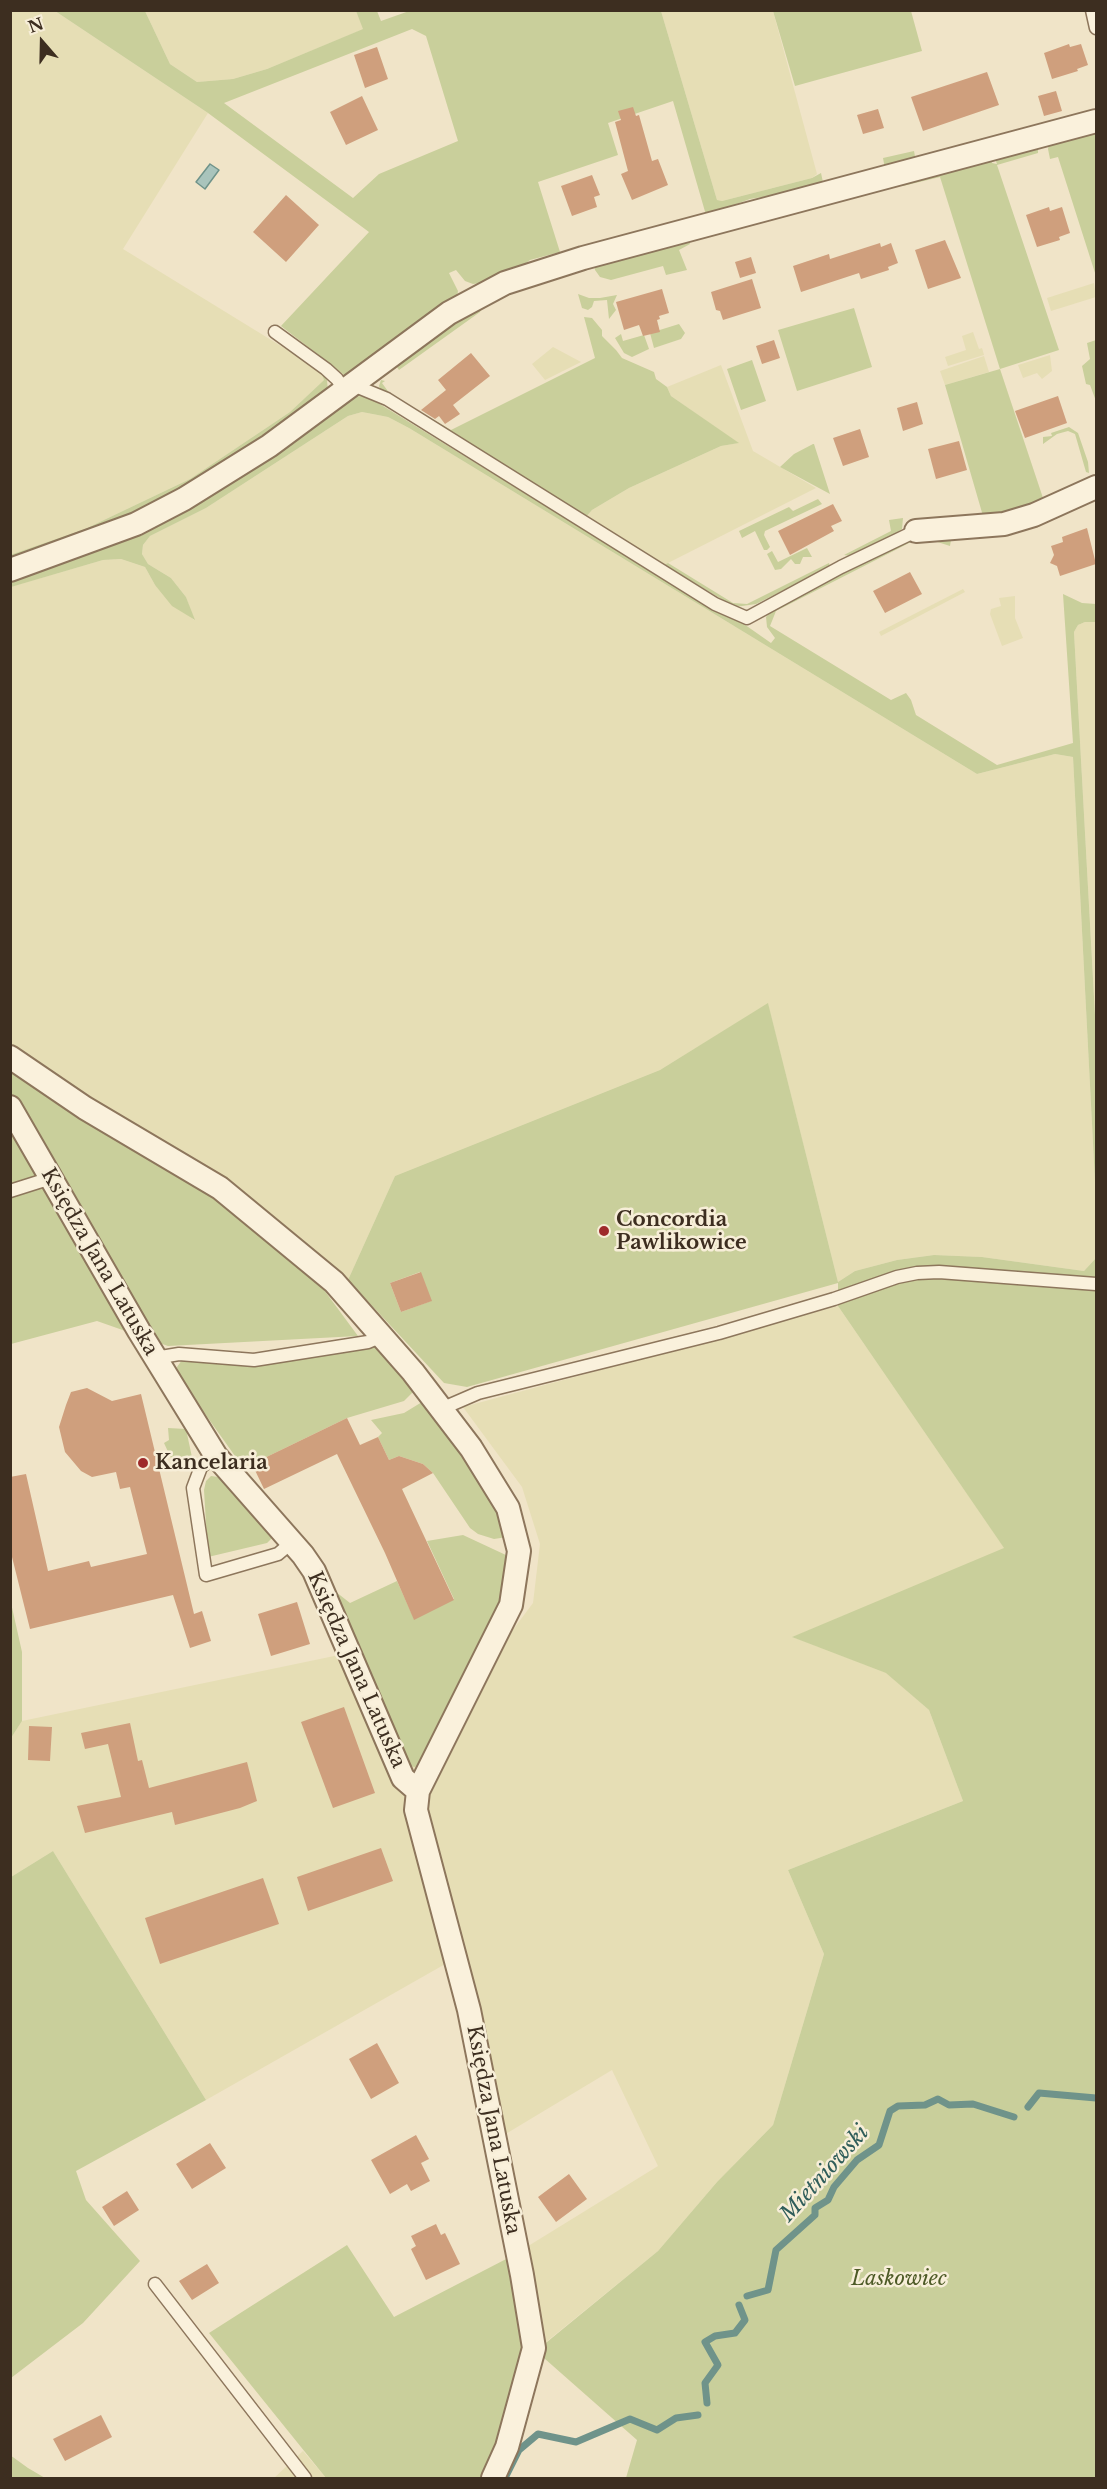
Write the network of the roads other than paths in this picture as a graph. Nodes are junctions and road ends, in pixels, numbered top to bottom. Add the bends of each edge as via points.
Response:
1 (1092, 10) edge
2 (1096, 28) edge
3 (1096, 121) edge
4 (275, 332) dead end
5 (349, 388) junction
6 (1096, 487) edge
7 (916, 531) joint
8 (10, 570) edge
9 (10, 1057) edge
10 (10, 1107) edge
11 (51, 1178) junction
12 (10, 1191) edge
13 (1096, 1284) edge
14 (382, 1336) junction
15 (155, 1358) junction
16 (441, 1409) junction
17 (216, 1456) junction
18 (291, 1543) junction
19 (418, 1791) junction
20 (155, 2284) dead end
21 (305, 2478) edge
22 (493, 2478) edge

1 - 2 lane
3 - 5 street via 583,258 505,283 449,314
4 - 5 lane
5 - 7 lane via 387,399 715,604 747,618
5 - 8 street via 269,446 184,499 136,524
6 - 7 street via 1004,524
9 - 14 street via 85,1108 220,1188 334,1282
10 - 11 street, Księdza Jana Latuska
11 - 12 lane
11 - 15 street, Księdza Jana Latuska
13 - 16 lane via 917,1273 719,1333 478,1393
14 - 15 lane via 368,1342 254,1360 179,1354
14 - 16 street
15 - 17 street, Księdza Jana Latuska
16 - 19 street via 508,1508 519,1551 511,1605
17 - 18 street, Księdza Jana Latuska
17 - 18 lane via 201,1467 193,1488 206,1575 278,1554
18 - 19 street, Księdza Jana Latuska via 314,1572 403,1778
19 - 22 street, Księdza Jana Latuska via 416,1810 469,2010 534,2348 507,2447
20 - 21 lane

